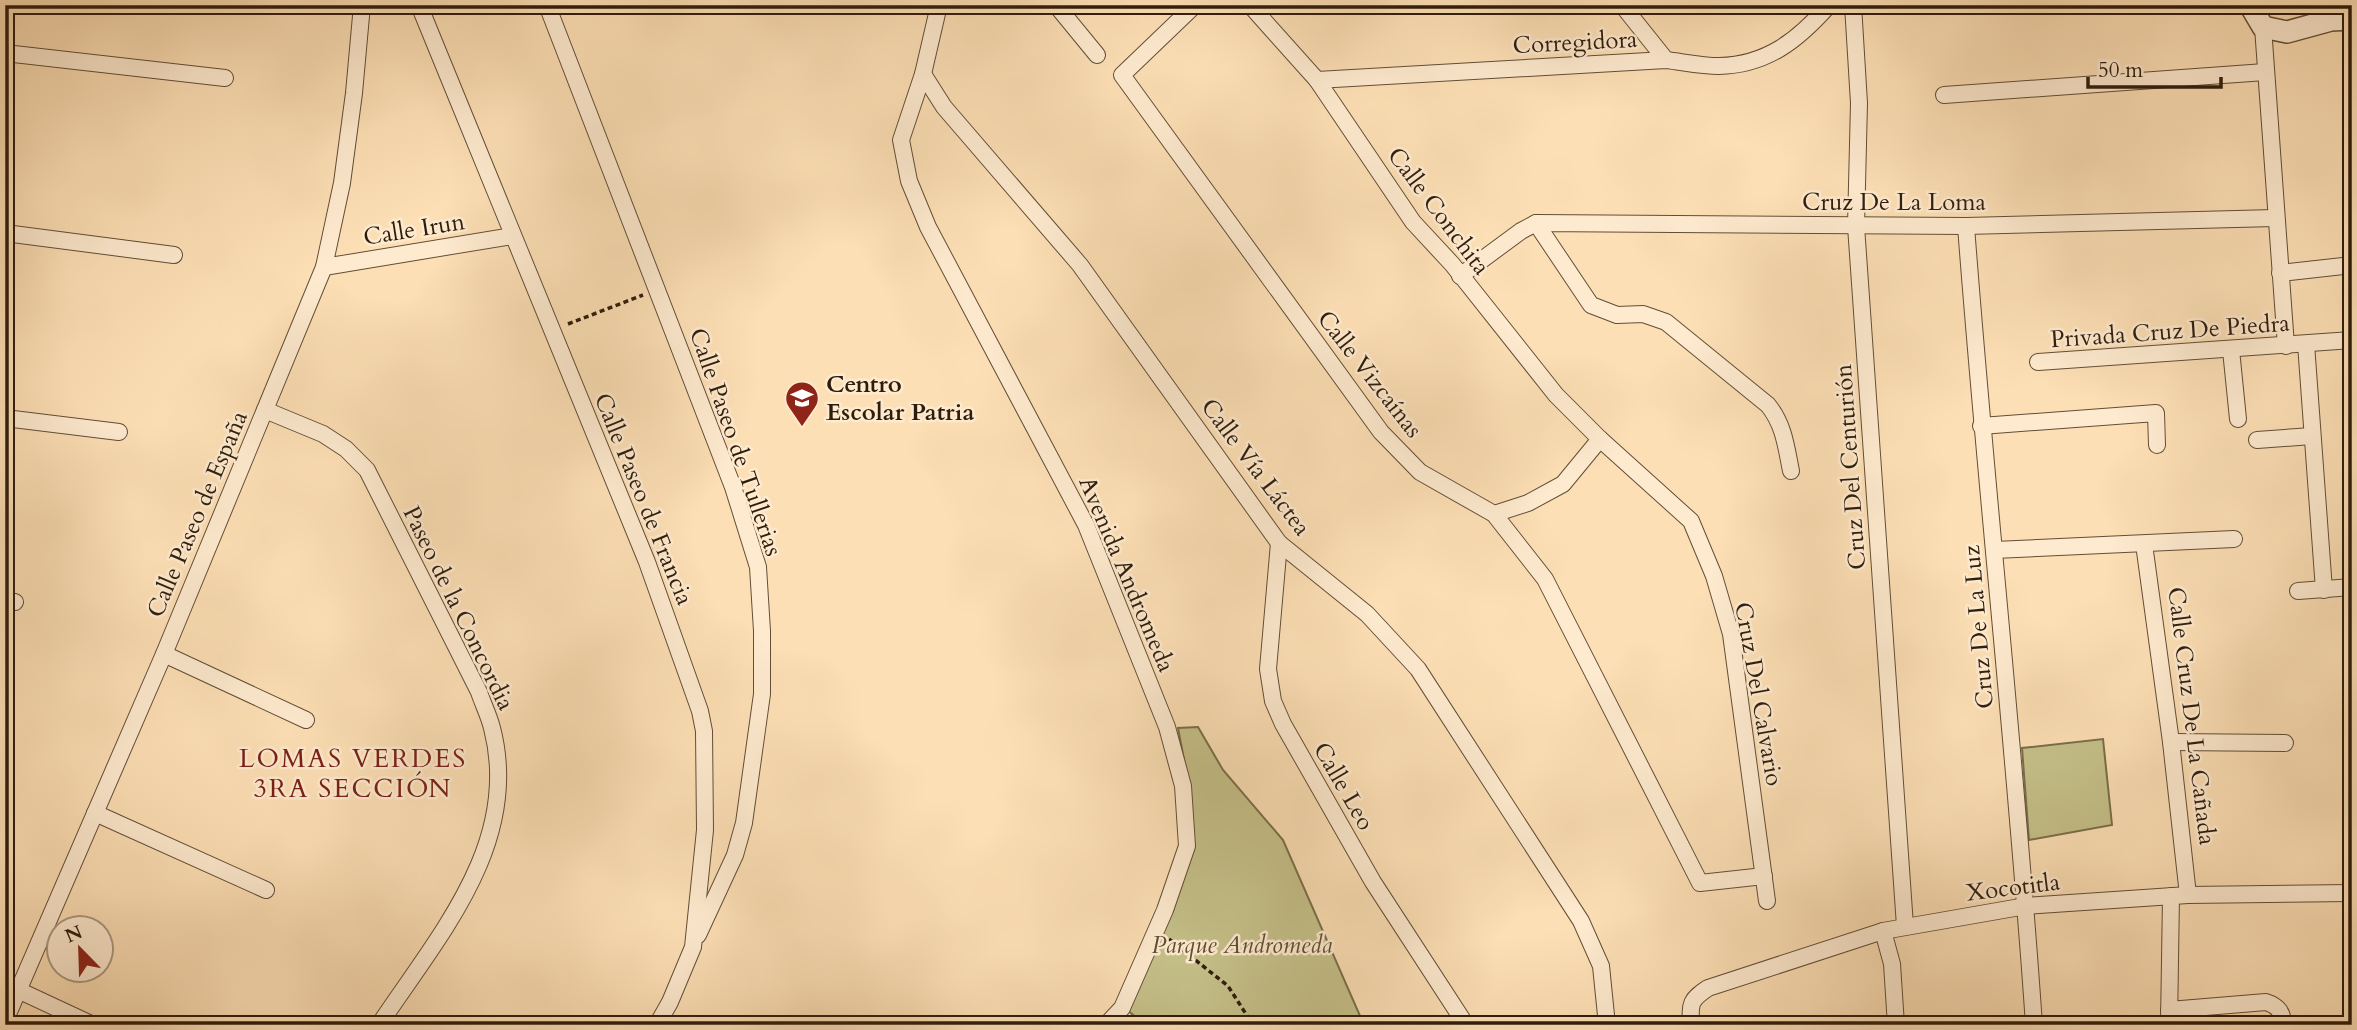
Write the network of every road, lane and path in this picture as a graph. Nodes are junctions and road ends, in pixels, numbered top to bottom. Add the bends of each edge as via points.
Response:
1 (9, 5) edge
2 (362, 5) edge
3 (419, 5) edge
4 (547, 5) edge
5 (939, 5) edge
6 (1056, 5) edge
7 (1195, 5) edge
8 (1250, 5) edge
9 (1622, 5) edge
10 (1853, 5) edge
11 (2250, 5) edge
12 (5, 10) edge
13 (1824, 10) edge
14 (2334, 15) edge
15 (2263, 27) junction
16 (5, 53) edge
17 (1097, 55) dead end
18 (1666, 60) junction
19 (2265, 72) junction
20 (923, 74) junction
21 (225, 78) dead end
22 (1317, 80) junction
23 (1944, 95) dead end
24 (2275, 218) junction
25 (1536, 223) junction
26 (1856, 226) junction
27 (1966, 226) junction
28 (5, 233) edge
29 (512, 236) junction
30 (174, 255) dead end
31 (2352, 265) edge
32 (324, 267) junction
33 (2280, 273) junction
34 (1460, 276) junction
35 (657, 289) junction
36 (551, 331) junction
37 (2352, 340) edge
38 (2305, 344) junction
39 (2286, 346) junction
40 (2231, 350) junction
41 (2038, 362) dead end
42 (265, 410) junction
43 (5, 418) edge
44 (2238, 419) dead end
45 (1981, 426) junction
46 (119, 432) dead end
47 (2312, 436) junction
48 (1600, 439) junction
49 (2257, 440) dead end
50 (2157, 445) dead end
51 (1791, 471) dead end
52 (1494, 514) junction
53 (2234, 539) dead end
54 (1279, 543) junction
55 (2144, 544) junction
56 (1994, 550) junction
57 (2352, 587) edge
58 (2324, 590) junction
59 (2298, 591) dead end
60 (164, 654) junction
61 (306, 720) dead end
62 (2171, 742) junction
63 (2285, 743) dead end
64 (95, 813) junction
65 (1764, 876) junction
66 (2351, 889) edge
67 (266, 890) dead end
68 (2188, 895) junction
69 (2171, 896) junction
70 (1767, 901) dead end
71 (2026, 906) junction
72 (1905, 926) junction
73 (1157, 929) junction
74 (1884, 931) junction
75 (693, 947) junction
76 (12, 987) edge
77 (2169, 1017) edge
78 (5, 1021) edge
79 (2283, 1022) edge
80 (93, 1025) edge
81 (379, 1025) edge
82 (657, 1025) edge
83 (1106, 1025) edge
84 (1253, 1025) edge
85 (1466, 1025) edge
86 (1607, 1025) edge
87 (1691, 1025) edge
88 (1896, 1025) edge
89 (2034, 1025) edge

1 - 12 street
2 - 32 street, Calle Paseo de España via 342,183
3 - 29 street, Calle Paseo de Francia
4 - 35 street, Calle Paseo de Tullerias
5 - 20 street
6 - 17 street
7 - 52 street, Calle Vizcaínas via 1122,75 1381,432 1420,472
8 - 22 street, Calle Conchita
9 - 18 street
10 - 26 street, Cruz Del Centurión via 1859,103
11 - 15 street
13 - 18 street, Corregidora via 1783,49 1751,63 1718,66
14 - 15 street via 2287,32
15 - 19 street
16 - 21 street
18 - 22 street, Corregidora
19 - 23 street
19 - 24 street
20 - 54 street, Calle Vía Láctea via 944,107 1080,265
20 - 73 street, Avenida Andromeda via 901,140 908,181 1086,525 1167,727 1183,786 1187,846
22 - 34 street, Calle Conchita via 1413,222
24 - 27 street, Cruz De La Loma
24 - 33 street
25 - 26 street, Cruz De La Loma
25 - 34 street
25 - 51 street via 1591,305 1666,322 1768,405 1784,433
26 - 27 street, Cruz De La Loma
26 - 72 street, Cruz Del Centurión
27 - 45 street, Cruz De La Luz
28 - 30 street
29 - 32 street, Calle Irun
29 - 36 street, Calle Paseo de Francia
31 - 33 street
32 - 42 street, Calle Paseo de España
33 - 39 street
34 - 48 street, Calle Conchita via 1556,395
35 - 36 path
35 - 75 street, Calle Paseo de Tullerias via 733,487 758,567 762,631 762,694 744,823 735,855
36 - 75 street, Calle Paseo de Francia via 647,562 700,711 705,830
37 - 38 street, Privada Cruz De Piedra
38 - 39 street, Privada Cruz De Piedra
38 - 47 street
39 - 40 street, Privada Cruz De Piedra
40 - 41 street, Privada Cruz De Piedra
40 - 44 street
42 - 60 street, Calle Paseo de España
42 - 81 street, Paseo de la Concordia via 323,434 367,470 479,692 492,729 496,804 481,864 467,893
43 - 46 street
45 - 50 street via 2155,414
45 - 56 street, Cruz De La Luz
47 - 49 street
47 - 58 street
48 - 52 street via 1563,484
48 - 65 street, Cruz Del Calvario via 1691,521 1714,576 1731,634
52 - 65 street, Calle Vizcaínas via 1545,579 1700,883
53 - 55 street
54 - 85 street, Calle Leo via 1268,668 1273,701 1373,882
54 - 86 street, Calle Vía Láctea via 1367,614 1418,669 1581,922 1601,966
55 - 56 street
55 - 62 street, Calle Cruz De La Cañada
56 - 71 street, Cruz De La Luz
57 - 58 street
58 - 59 street
60 - 61 street
60 - 64 street, Calle Paseo de España
62 - 63 street
62 - 68 street, Calle Cruz De La Cañada
64 - 67 street
64 - 76 street, Calle Paseo de España
65 - 70 street, Cruz Del Calvario
66 - 68 street, Xocotitla
68 - 69 street, Xocotitla
69 - 71 street, Xocotitla
69 - 77 street
71 - 72 street, Xocotitla
71 - 89 street, Cruz De La Luz
72 - 74 street, Xocotitla
73 - 83 street, Avenida Andromeda via 1122,1008
73 - 84 path via 1228,986
74 - 87 street, Xocotitla via 1708,988 1693,998
74 - 88 street via 1892,964
75 - 82 street, Calle Paseo de Francia
76 - 78 street, Calle Paseo de España
76 - 80 street
77 - 79 street via 2266,1002 2281,1011

